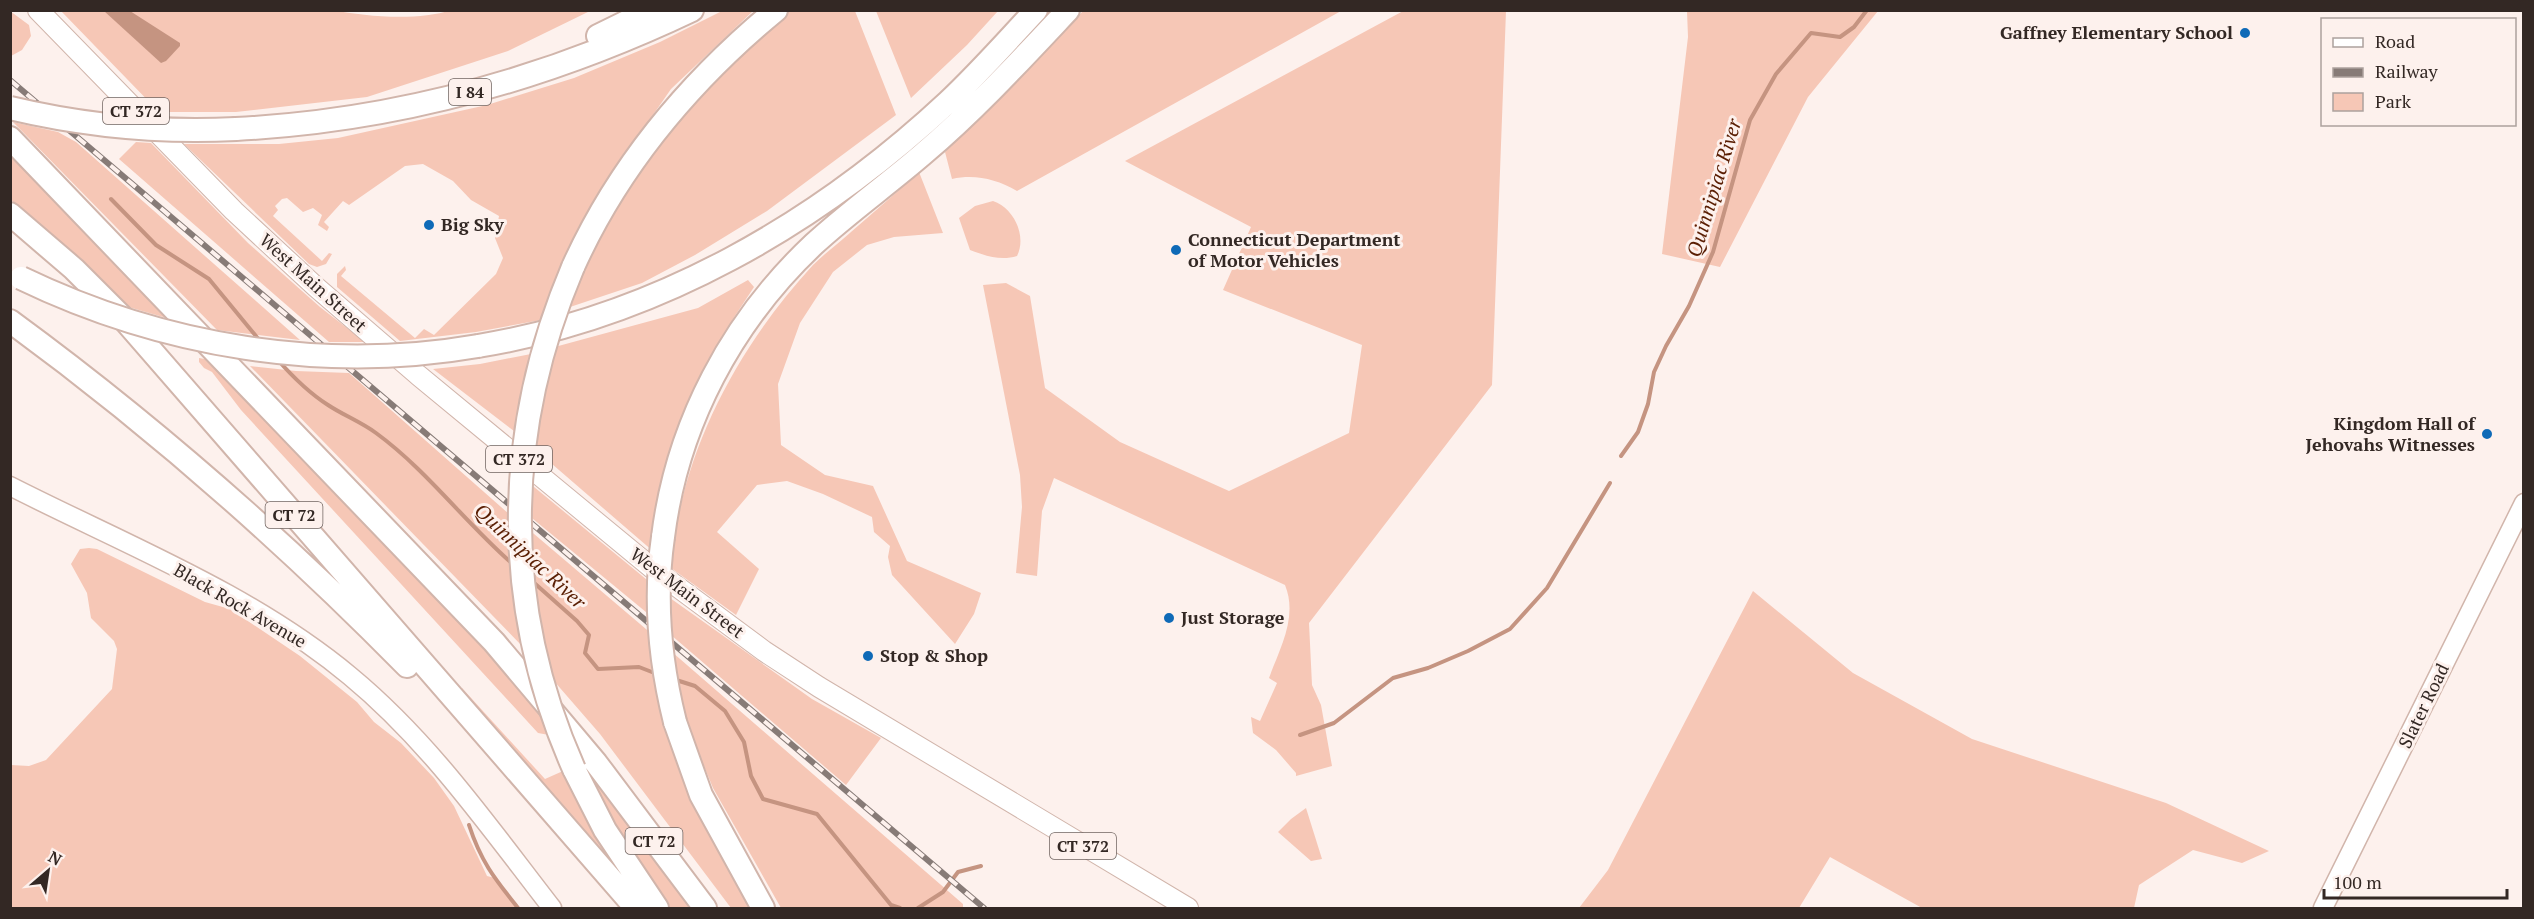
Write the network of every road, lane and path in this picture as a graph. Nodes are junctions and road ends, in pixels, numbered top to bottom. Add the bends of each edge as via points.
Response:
1 (39, 10) edge
2 (651, 10) edge
3 (692, 10) edge
4 (776, 10) edge
5 (1036, 10) edge
6 (1068, 10) edge
7 (523, 76) junction
8 (10, 108) edge
9 (10, 138) edge
10 (10, 214) edge
11 (16, 275) edge
12 (10, 321) edge
13 (10, 486) edge
14 (2523, 503) edge
15 (565, 827) junction
16 (552, 909) edge
17 (636, 909) edge
18 (657, 909) edge
19 (705, 909) edge
20 (763, 909) edge
21 (1188, 909) edge
22 (2324, 909) edge

1 - 21 main road, West Main Street / CT 372 via 234,211 316,286 635,555 764,651
2 - 7 highway via 566,50
3 - 7 highway, I 84 via 623,41
4 - 18 highway, bridge via 714,64 656,130 607,201 573,267 547,336 531,394 522,455 522,581 534,651 551,710 574,769 605,830
5 - 11 highway, bridge via 973,78 922,125 857,178 773,235 719,265 621,310 565,328 415,354 287,352 161,331 117,318
6 - 20 highway, bridge via 955,126 784,274 723,357 694,417 674,478 663,537 660,636 666,683 675,722 701,795
7 - 8 highway, I 84, bridge via 374,114 237,129 122,128
9 - 19 highway, CT 72 via 494,642 596,763
10 - 15 highway, CT 72 via 74,268 128,324
12 - 15 highway via 126,410 260,524 389,648 512,779
13 - 16 street, Black Rock Avenue via 235,598 350,676 420,741
14 - 22 street, Slater Road
15 - 17 highway, CT 72

